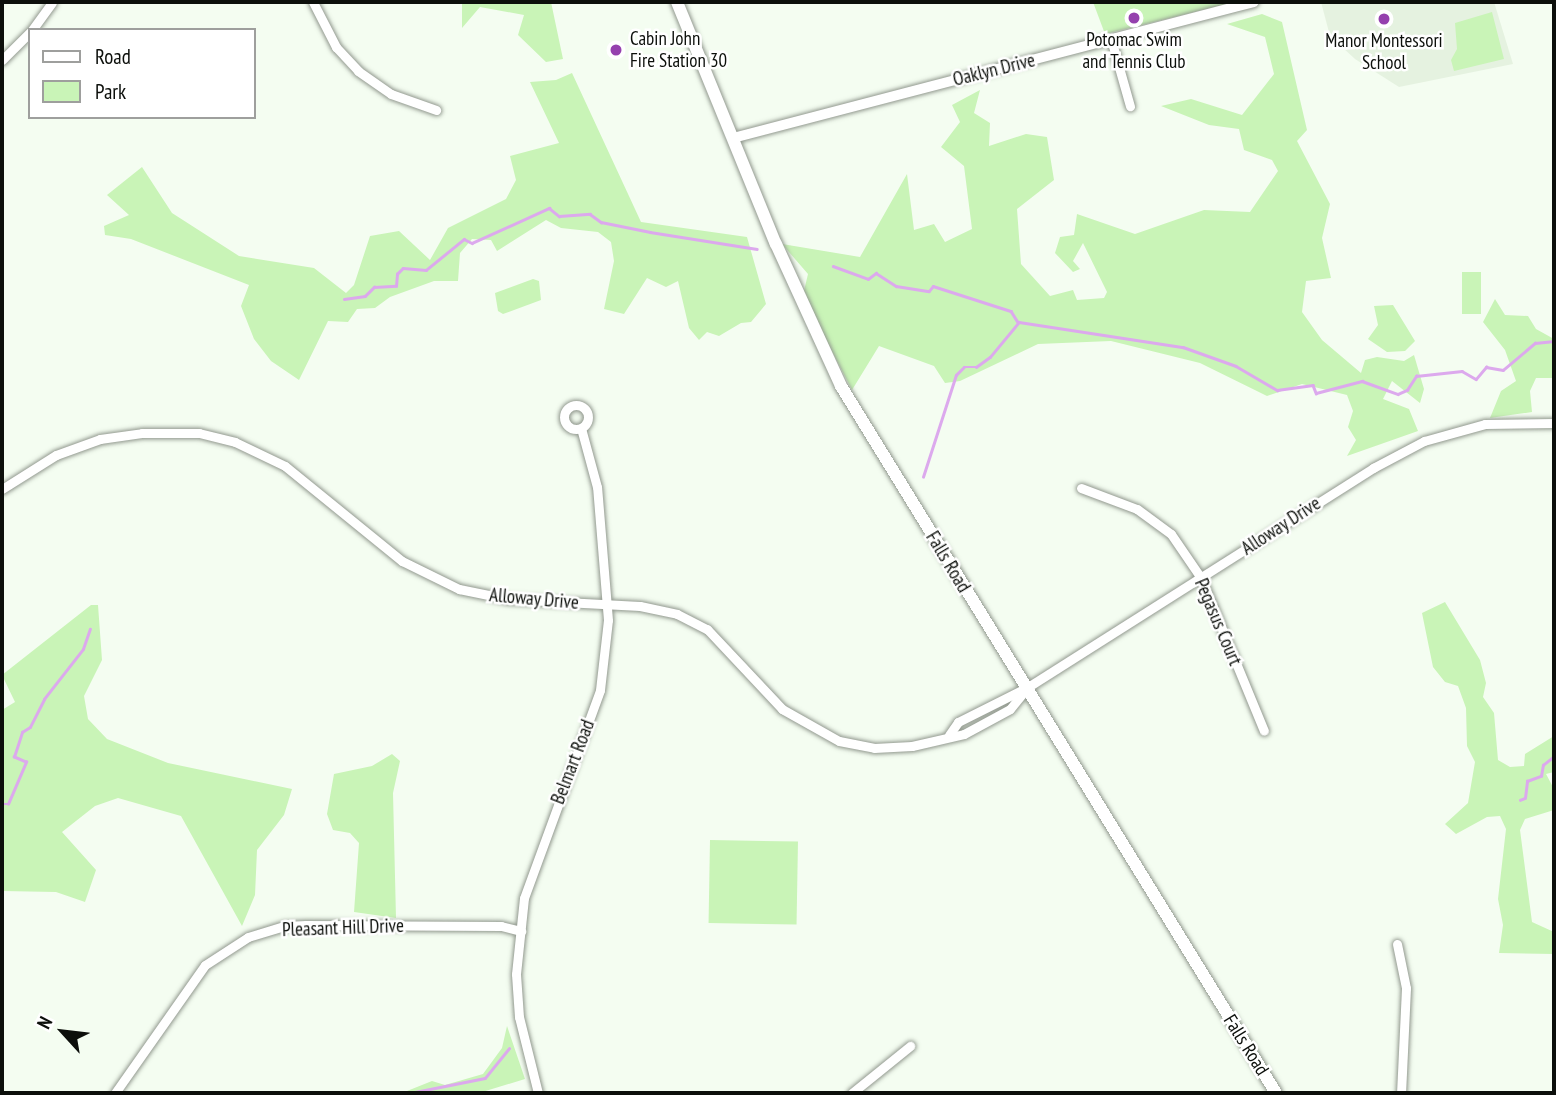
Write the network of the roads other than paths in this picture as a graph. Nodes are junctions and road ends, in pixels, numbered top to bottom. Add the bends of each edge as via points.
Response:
1 (52, 2) edge
2 (313, 2) edge
3 (677, 2) edge
4 (1254, 2) edge
5 (33, 28) edge
6 (28, 34) edge
7 (1111, 39) junction
8 (2, 60) edge
9 (1130, 106) dead end
10 (436, 110) dead end
11 (733, 138) junction
12 (1554, 423) edge
13 (581, 428) dead end
14 (1081, 488) dead end
15 (2, 489) edge
16 (1201, 578) junction
17 (608, 604) junction
18 (1028, 687) junction
19 (1264, 731) dead end
20 (949, 735) junction
21 (521, 931) junction
22 (1397, 944) dead end
23 (910, 1046) dead end
24 (115, 1093) edge
25 (538, 1093) edge
26 (852, 1093) edge
27 (1276, 1093) edge
28 (1401, 1093) edge

1 - 5 street
2 - 10 street via 336,47 358,71 391,94
3 - 11 main road, Falls Road
4 - 7 street, Oaklyn Drive
6 - 8 street
7 - 9 street
7 - 11 street, Oaklyn Drive
11 - 18 main road, Falls Road via 842,386
12 - 16 street, Alloway Drive via 1485,424 1423,441
13 - 17 street, Belmart Road via 597,487
14 - 16 street, Pegasus Court via 1157,520
15 - 17 street, Alloway Drive via 56,455 100,439 199,433 235,442 285,466 402,561 449,585 508,599
16 - 18 street, Alloway Drive
16 - 19 street, Pegasus Court
17 - 20 street, Alloway Drive via 656,608 707,629 782,709 839,741 874,748 912,746
17 - 21 street, Belmart Road via 600,690 533,870
18 - 20 street, Alloway Drive via 1002,696 958,722
18 - 20 street, Alloway Drive via 1010,709 964,734
18 - 27 main road, Falls Road
21 - 24 street, Pleasant Hill Drive via 501,926 306,925 248,937 205,965
21 - 25 street, Belmart Road via 516,974 519,1017
22 - 28 street via 1406,988
23 - 26 street

